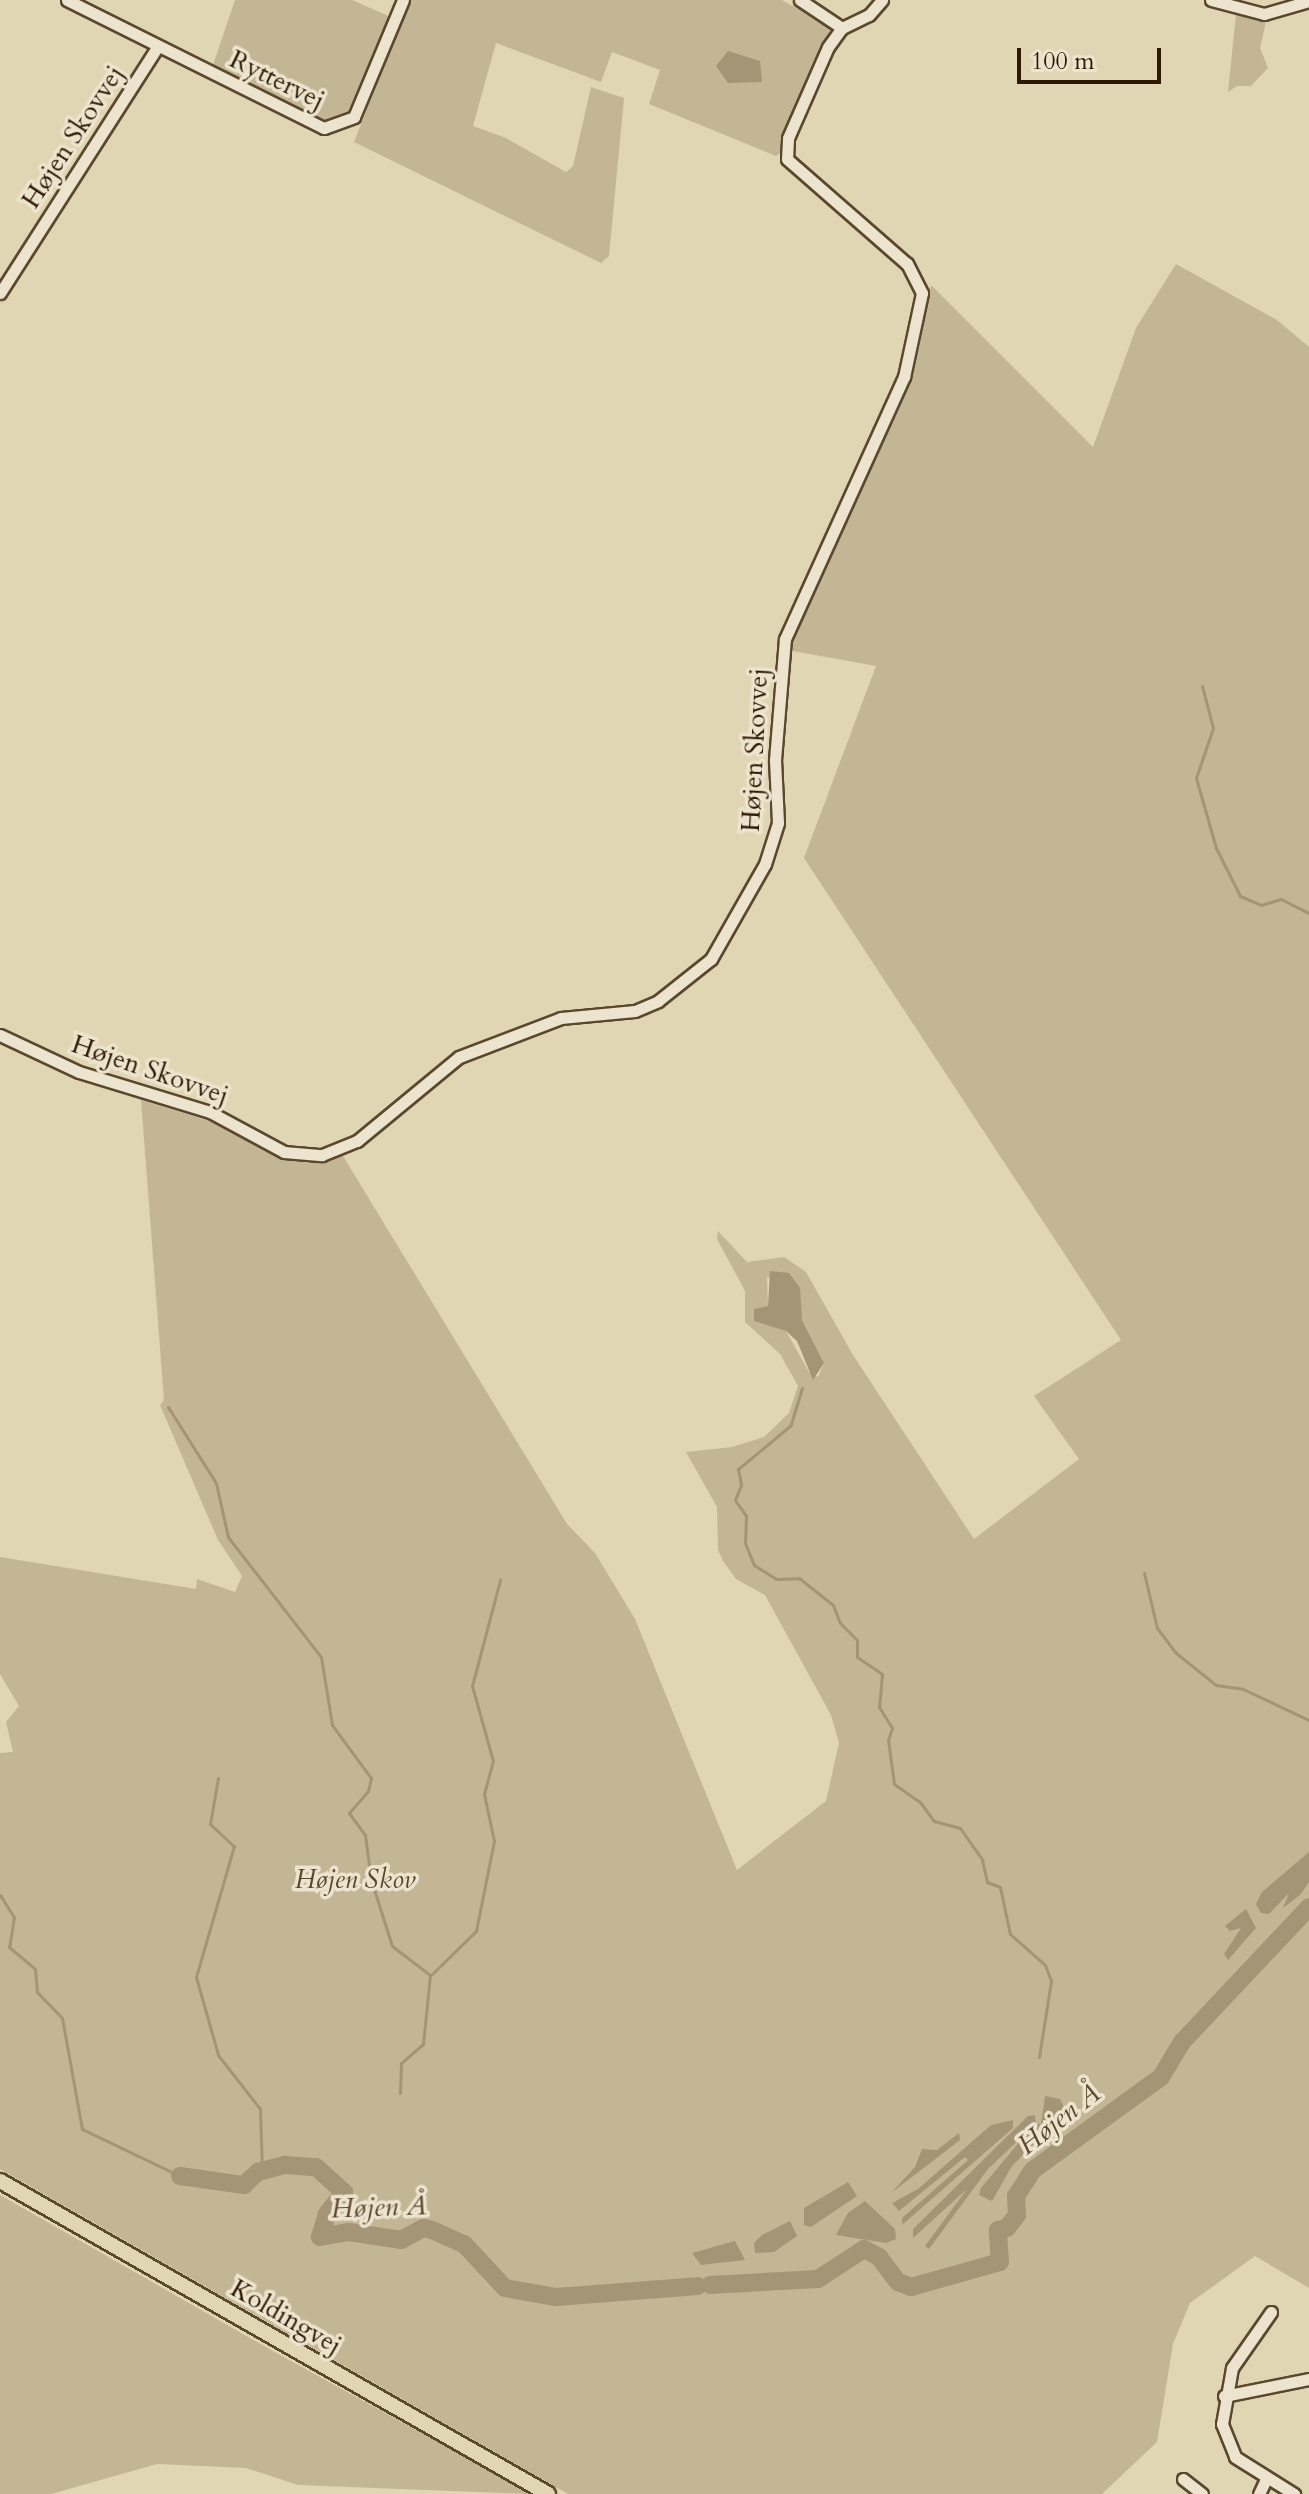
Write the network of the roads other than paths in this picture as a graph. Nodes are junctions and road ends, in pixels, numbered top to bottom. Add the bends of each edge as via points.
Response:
1 (67, 0) edge
2 (403, 0) edge
3 (800, 0) edge
4 (882, 0) edge
5 (1211, 0) edge
6 (1309, 1) edge
7 (842, 28) junction
8 (158, 46) junction
9 (0, 293) edge
10 (0, 1035) edge
11 (0, 2181) edge
12 (1271, 2312) dead end
13 (1309, 2379) edge
14 (1224, 2396) junction
15 (1183, 2479) dead end
16 (1266, 2479) junction
17 (548, 2494) edge
18 (1202, 2494) edge
19 (1259, 2494) edge
20 (1294, 2494) edge

1 - 8 street, Ryttervej
2 - 8 street, Ryttervej via 360,107 335,127 314,124
3 - 7 street
4 - 7 street, Højen Skovvej via 869,15
5 - 6 street via 1264,14
7 - 10 street, Højen Skovvej via 828,47 788,138 787,159 907,264 922,293 904,377 785,639 775,760 778,823 765,864 711,959 658,1001 635,1011 571,1016 459,1057 357,1141 322,1155 284,1152 210,1112 79,1072
8 - 9 street, Højen Skovvej
11 - 17 main road, Koldingvej
12 - 14 street via 1242,2347
13 - 14 street
14 - 16 street via 1225,2440 1235,2457
15 - 18 street
16 - 19 street
16 - 20 street

